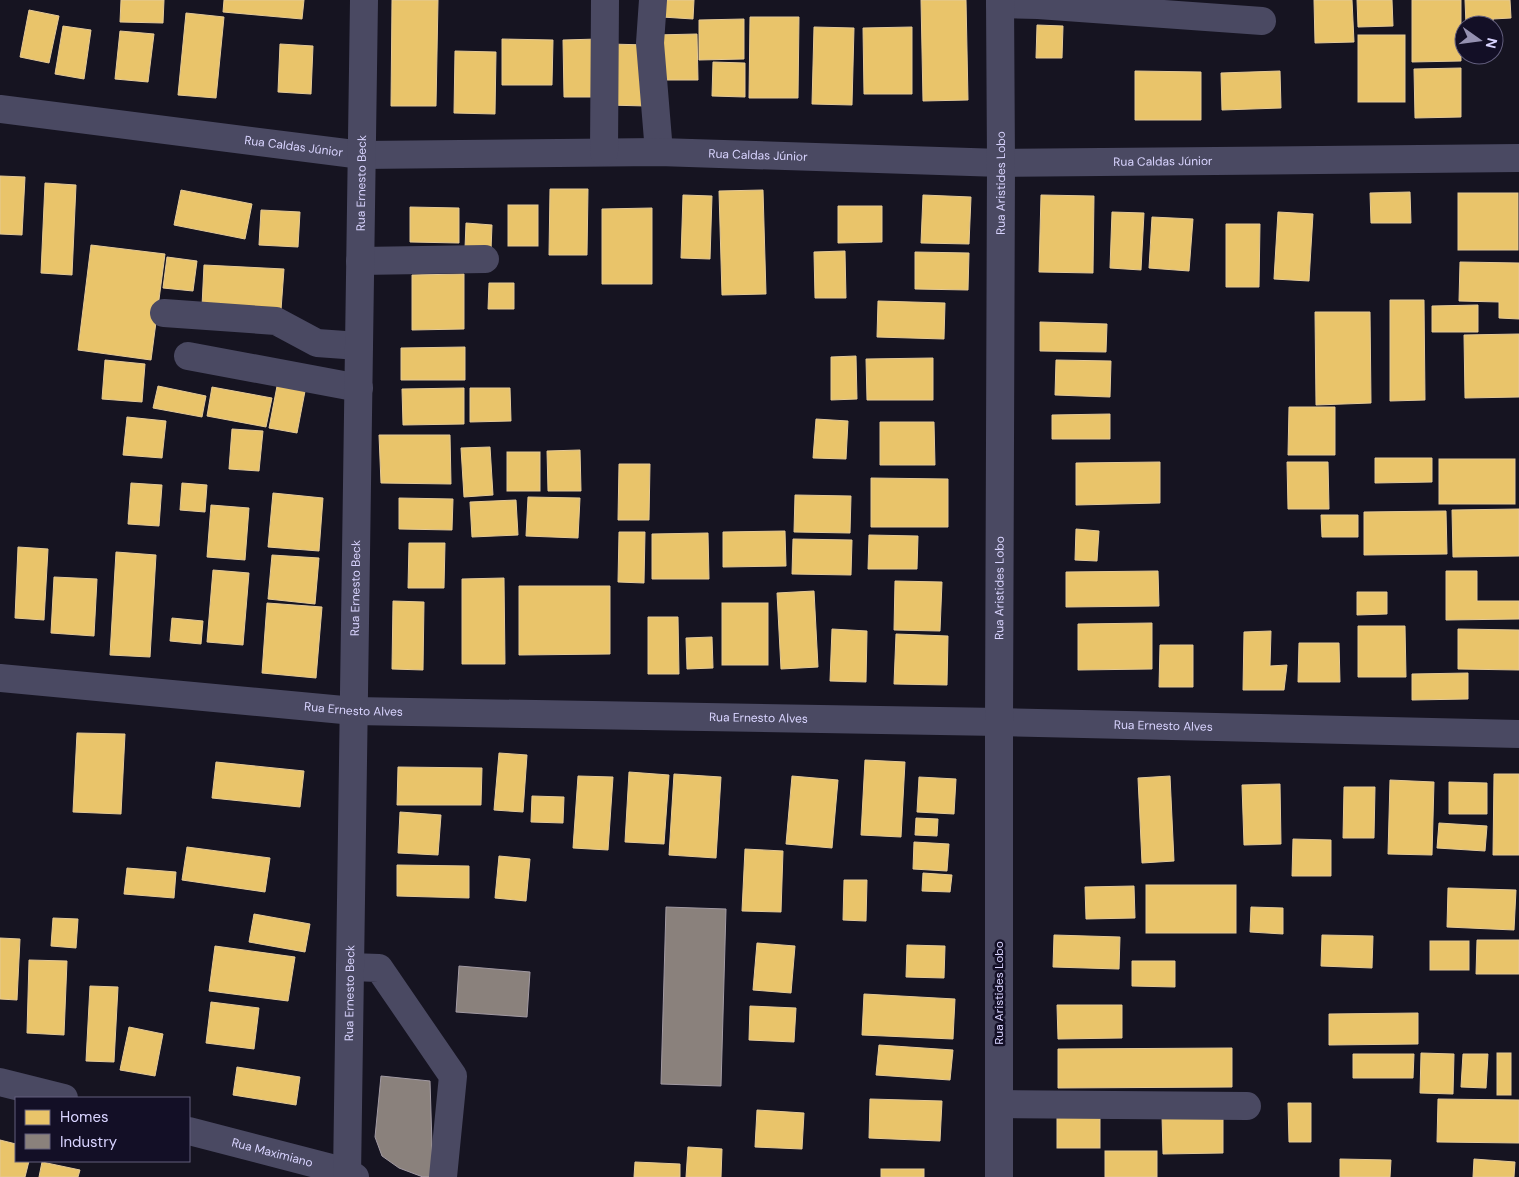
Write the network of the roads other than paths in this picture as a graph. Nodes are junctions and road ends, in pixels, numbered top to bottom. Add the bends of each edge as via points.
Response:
1 (364, 0) edge
2 (605, 0) edge
3 (652, 0) edge
4 (1000, 2) edge
5 (1262, 21) dead end
6 (0, 109) edge
7 (604, 152) junction
8 (659, 152) junction
9 (362, 155) junction
10 (1519, 158) edge
11 (1001, 163) junction
12 (485, 259) dead end
13 (360, 261) junction
14 (164, 313) dead end
15 (359, 346) junction
16 (188, 356) dead end
17 (358, 388) junction
18 (0, 678) edge
19 (354, 711) junction
20 (999, 722) junction
21 (1519, 734) edge
22 (350, 967) junction
23 (0, 1082) edge
24 (60, 1097) edge
25 (999, 1104) junction
26 (1247, 1106) dead end
27 (190, 1131) edge
28 (349, 1176) edge
29 (444, 1177) edge
30 (999, 1177) edge

1 - 9 street, Rua Ernesto Beck
2 - 7 street
3 - 8 street via 650,42
4 - 5 street
4 - 11 street, Rua Aristides Lobo
6 - 9 street, Rua Caldas Júnior
7 - 8 street, Rua Caldas Júnior
7 - 9 street, Rua Caldas Júnior
8 - 11 street, Rua Caldas Júnior
9 - 13 street, Rua Ernesto Beck
10 - 11 street, Rua Caldas Júnior
11 - 20 street, Rua Aristides Lobo
12 - 13 street
13 - 15 street, Rua Ernesto Beck
14 - 15 street via 276,320 317,343
15 - 17 street, Rua Ernesto Beck
16 - 17 street
17 - 19 street, Rua Ernesto Beck
18 - 19 street, Rua Ernesto Alves
19 - 20 street, Rua Ernesto Alves
19 - 22 street, Rua Ernesto Beck
20 - 21 street, Rua Ernesto Alves
20 - 25 street, Rua Aristides Lobo
22 - 28 street, Rua Ernesto Beck
22 - 29 street via 379,968 453,1076
23 - 24 street
25 - 26 street
25 - 30 street, Rua Aristides Lobo
27 - 28 street, Rua Maximiano

